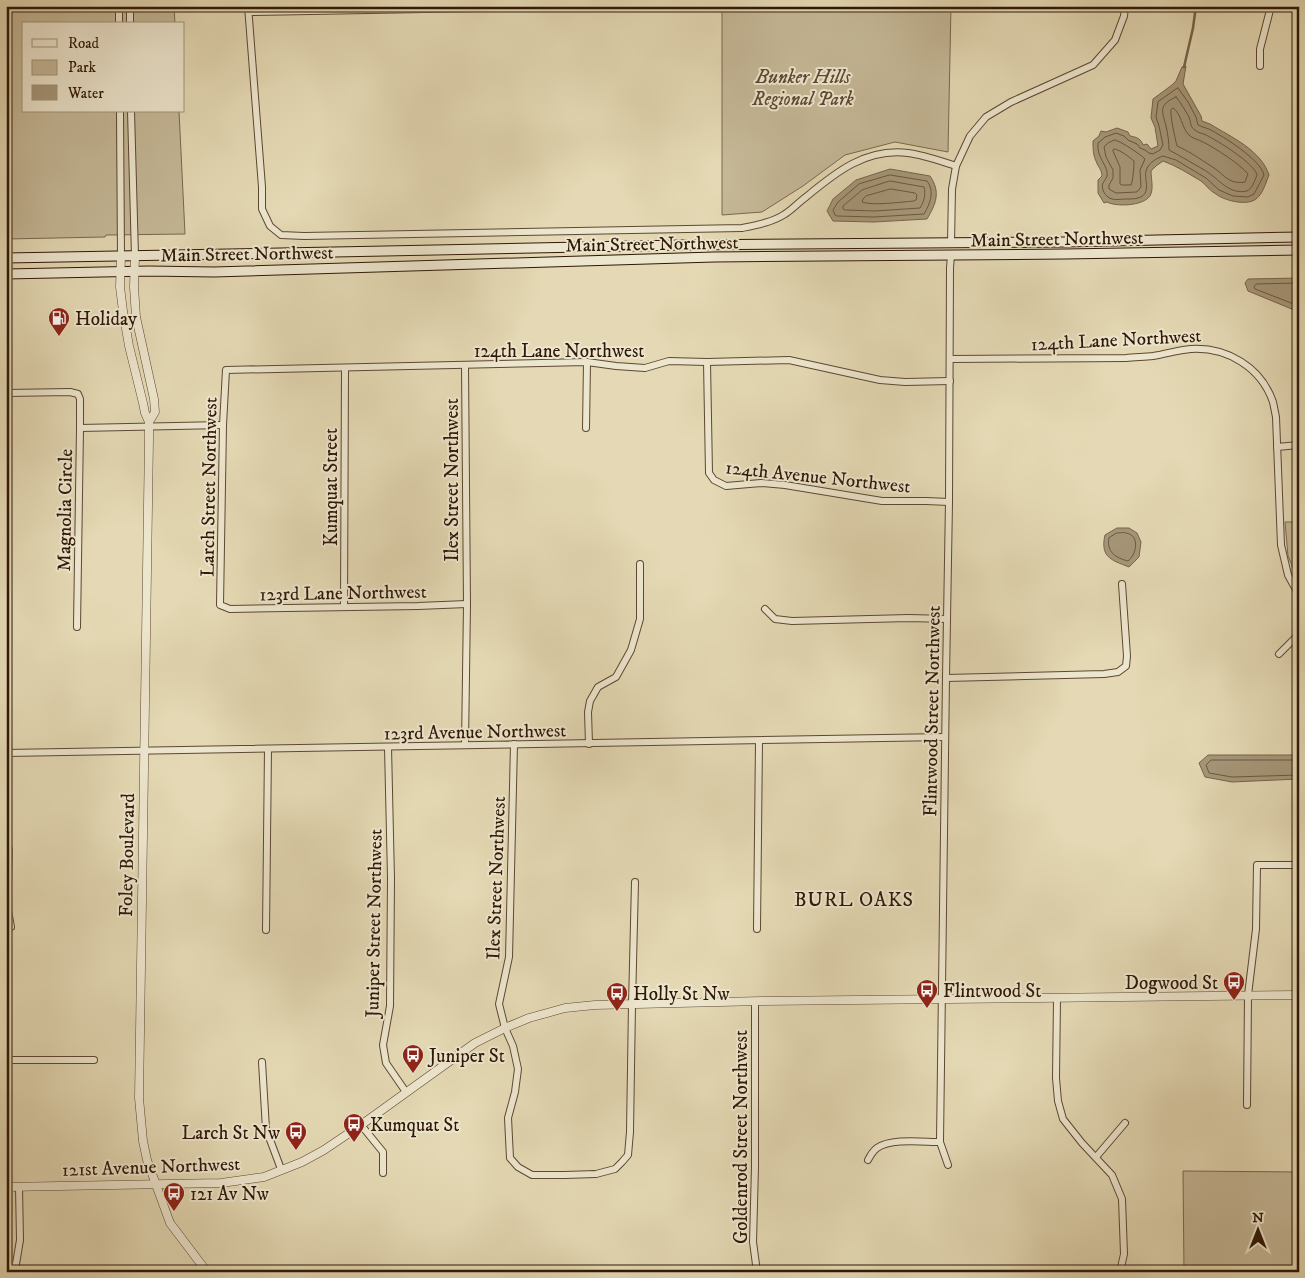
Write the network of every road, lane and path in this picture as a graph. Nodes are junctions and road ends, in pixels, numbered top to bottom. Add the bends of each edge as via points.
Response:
1 (119, 6) edge
2 (130, 6) edge
3 (595, 6) edge
4 (1125, 6) edge
5 (1271, 6) edge
6 (248, 9) edge
7 (119, 22) edge
8 (130, 22) edge
9 (1260, 66) dead end
10 (120, 112) edge
11 (131, 112) edge
12 (956, 166) junction
13 (1299, 237) edge
14 (951, 243) junction
15 (1299, 250) edge
16 (951, 255) junction
17 (121, 256) junction
18 (135, 256) junction
19 (6, 258) edge
20 (120, 272) junction
21 (134, 272) junction
22 (6, 274) edge
23 (950, 359) junction
24 (587, 362) junction
25 (707, 362) junction
26 (466, 365) junction
27 (345, 368) junction
28 (226, 370) joint
29 (950, 381) junction
30 (6, 394) edge
31 (149, 424) junction
32 (223, 425) junction
33 (80, 428) junction
34 (586, 428) dead end
35 (1299, 445) edge
36 (1277, 448) junction
37 (949, 502) junction
38 (640, 564) dead end
39 (1122, 584) dead end
40 (1299, 595) edge
41 (467, 604) junction
42 (220, 605) joint
43 (344, 607) junction
44 (765, 609) dead end
45 (947, 619) junction
46 (77, 627) dead end
47 (1299, 634) edge
48 (1280, 654) dead end
49 (946, 678) junction
50 (945, 737) junction
51 (759, 741) junction
52 (514, 744) junction
53 (589, 744) junction
54 (465, 745) junction
55 (388, 747) junction
56 (268, 749) junction
57 (144, 750) junction
58 (6, 753) edge
59 (6, 831) edge
60 (1299, 864) edge
61 (635, 882) dead end
62 (9, 927) edge
63 (757, 929) dead end
64 (266, 930) dead end
65 (1248, 995) junction
66 (1299, 995) edge
67 (1057, 999) junction
68 (942, 1000) junction
69 (755, 1002) junction
70 (632, 1004) junction
71 (505, 1028) junction
72 (6, 1060) edge
73 (94, 1060) dead end
74 (262, 1062) dead end
75 (406, 1092) junction
76 (1247, 1106) dead end
77 (1125, 1123) dead end
78 (361, 1125) junction
79 (940, 1142) junction
80 (1096, 1157) junction
81 (868, 1160) dead end
82 (948, 1165) dead end
83 (281, 1169) junction
84 (383, 1173) dead end
85 (156, 1185) junction
86 (6, 1187) edge
87 (19, 1187) junction
88 (10, 1272) edge
89 (207, 1272) edge
90 (757, 1272) edge
91 (1120, 1272) edge

1 - 7 street
2 - 8 street
3 - 6 street
4 - 12 street via 1115,40 1093,65 1011,102 986,117 970,136
5 - 9 street via 1260,49
6 - 12 street via 262,209 270,226 281,235 742,228 785,214 840,170 867,158 908,153
10 - 17 street
11 - 18 street
12 - 14 street via 952,189
13 - 14 main road, Main Street Northwest
14 - 18 main road, Main Street Northwest via 586,246
15 - 16 main road, Main Street Northwest
16 - 21 main road, Main Street Northwest via 714,257
16 - 23 street, Flintwood Street Northwest
17 - 18 main road, Main Street Northwest
17 - 19 main road, Main Street Northwest
17 - 20 street, Foley Boulevard
18 - 21 street, Foley Boulevard
20 - 21 main road, Main Street Northwest
20 - 22 main road, Main Street Northwest
20 - 31 street, Foley Boulevard via 129,346
21 - 31 street, Foley Boulevard via 136,317 154,399 155,412
23 - 29 street, Flintwood Street Northwest
23 - 36 street, 124th Lane Northwest via 1126,358 1188,349 1218,351 1244,362 1262,380 1273,402
24 - 25 street, 124th Lane Northwest via 644,368 669,361
24 - 26 street, 124th Lane Northwest
24 - 34 street
25 - 29 street, 124th Lane Northwest via 789,360 880,380
25 - 37 street, 124th Avenue Northwest via 709,473 714,480 726,486 785,485 882,501
26 - 27 street, 124th Lane Northwest
26 - 41 street, Ilex Street Northwest
27 - 28 street, 124th Lane Northwest
27 - 43 street, Kumquat Street
28 - 32 street, Larch Street Northwest
29 - 37 street, Flintwood Street Northwest
30 - 33 street, Magnolia Circle via 78,394
31 - 32 street
31 - 33 street
31 - 57 street, Foley Boulevard
32 - 42 street, Larch Street Northwest
33 - 46 street, Magnolia Circle
35 - 36 street
36 - 40 street, 124th Lane Northwest via 1280,545 1288,575
37 - 45 street, Flintwood Street Northwest
38 - 53 street via 640,619 631,650 616,676 598,687 590,701
39 - 49 street via 1127,656 1126,666 1118,672
41 - 43 street, 123rd Lane Northwest
41 - 54 street, Ilex Street Northwest
42 - 43 street, 123rd Lane Northwest via 230,609
44 - 45 street via 775,620 792,621
45 - 49 street, Flintwood Street Northwest
47 - 48 street
49 - 50 street, Flintwood Street Northwest
50 - 51 street, 123rd Avenue Northwest
50 - 68 street, Flintwood Street Northwest
51 - 53 street, 123rd Avenue Northwest
51 - 63 street
52 - 53 street, 123rd Avenue Northwest
52 - 54 street, 123rd Avenue Northwest
52 - 71 street, Ilex Street Northwest via 509,957 499,1004
54 - 55 street, 123rd Avenue Northwest
55 - 56 street, 123rd Avenue Northwest
55 - 75 street, Juniper Street Northwest via 390,1006 383,1045 386,1063
56 - 57 street, 123rd Avenue Northwest
56 - 64 street
57 - 58 street, 123rd Avenue Northwest
57 - 85 street, Foley Boulevard via 139,1098 143,1141
59 - 62 street
60 - 65 street via 1257,865 1256,929
61 - 70 street
65 - 66 street, 121st Avenue Northwest
65 - 67 street, 121st Avenue Northwest
65 - 76 street
67 - 68 street, 121st Avenue Northwest
67 - 80 street via 1056,1078 1062,1119
68 - 69 street, 121st Avenue Northwest
68 - 79 street, Flintwood Street Northwest
69 - 70 street, 121st Avenue Northwest
69 - 90 street, Goldenrod Street Northwest via 753,1242
70 - 71 street, 121st Avenue Northwest via 565,1008
70 - 71 street, Ilex Street Northwest via 628,1155 615,1169 596,1174 532,1175 510,1158 508,1118 518,1069
71 - 75 street, 121st Avenue Northwest via 475,1043
72 - 73 street
74 - 83 street via 266,1129
75 - 78 street, 121st Avenue Northwest
77 - 80 street
78 - 83 street, 121st Avenue Northwest via 324,1150
78 - 84 street via 383,1152
79 - 81 street via 887,1144 877,1148
79 - 82 street, Flintwood Street Northwest
80 - 91 street via 1112,1175 1122,1199 1124,1254
83 - 85 street, 121st Avenue Northwest via 264,1177 221,1183
85 - 87 street, 121st Avenue Northwest
85 - 89 street, Foley Boulevard via 170,1223
86 - 87 street, 121st Avenue Northwest
87 - 88 street via 20,1240 16,1264

